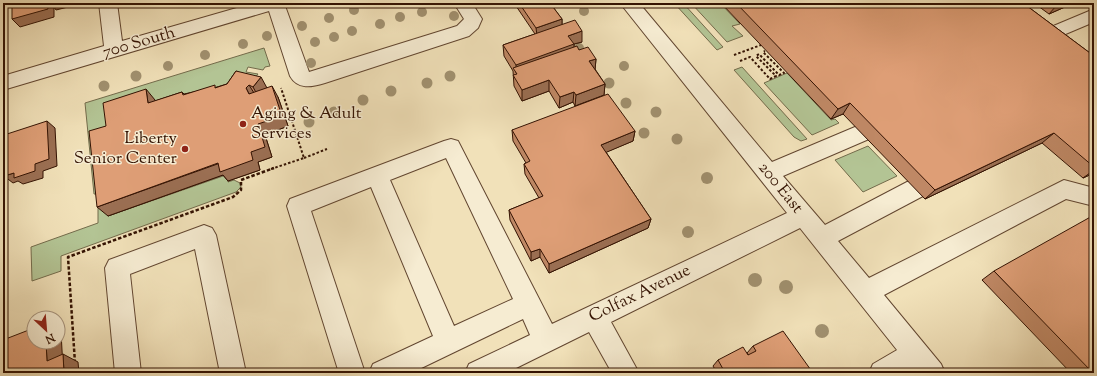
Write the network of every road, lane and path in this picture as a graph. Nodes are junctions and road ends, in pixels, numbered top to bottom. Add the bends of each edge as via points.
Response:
1 (108, 3) edge
2 (275, 3) edge
3 (463, 3) edge
4 (629, 3) edge
5 (1006, 3) edge
6 (1094, 15) edge
7 (761, 45) edge
8 (114, 50) junction
9 (765, 51) edge
10 (734, 55) dead end
11 (740, 61) dead end
12 (279, 82) dead end
13 (3, 83) edge
14 (862, 133) edge
15 (327, 149) dead end
16 (304, 158) junction
17 (767, 172) junction
18 (377, 176) junction
19 (241, 180) edge
20 (915, 189) dead end
21 (1094, 197) edge
22 (803, 216) junction
23 (821, 238) junction
24 (866, 292) junction
25 (528, 304) junction
26 (594, 317) junction
27 (546, 340) junction
28 (448, 342) junction
29 (924, 364) edge
30 (128, 373) edge
31 (233, 373) edge
32 (352, 373) edge
33 (382, 373) edge
34 (478, 373) edge
35 (626, 373) edge
36 (882, 373) edge

1 - 8 street
2 - 3 street via 300,76 307,80 463,31 472,24 473,19
2 - 8 street, 700 South
4 - 17 street, 200 East
5 - 6 street via 1049,35
7 - 10 path
8 - 13 street, 700 South
9 - 11 path via 763,52 784,73 779,75 759,54 756,56 776,76 770,79 750,57
12 - 16 path
14 - 17 street
15 - 16 path
16 - 19 path
17 - 22 street, 200 East
18 - 25 street via 451,147
18 - 28 street
18 - 32 street via 298,206
20 - 23 street
21 - 24 street via 1064,189
22 - 23 street, 200 East
22 - 26 street, Colfax Avenue
23 - 24 street, 200 East
24 - 29 street, 200 East
25 - 27 street
25 - 28 street
26 - 27 street, Colfax Avenue
26 - 35 street
27 - 34 street, Colfax Avenue
28 - 33 street
29 - 36 street
30 - 31 street via 117,268 204,235

